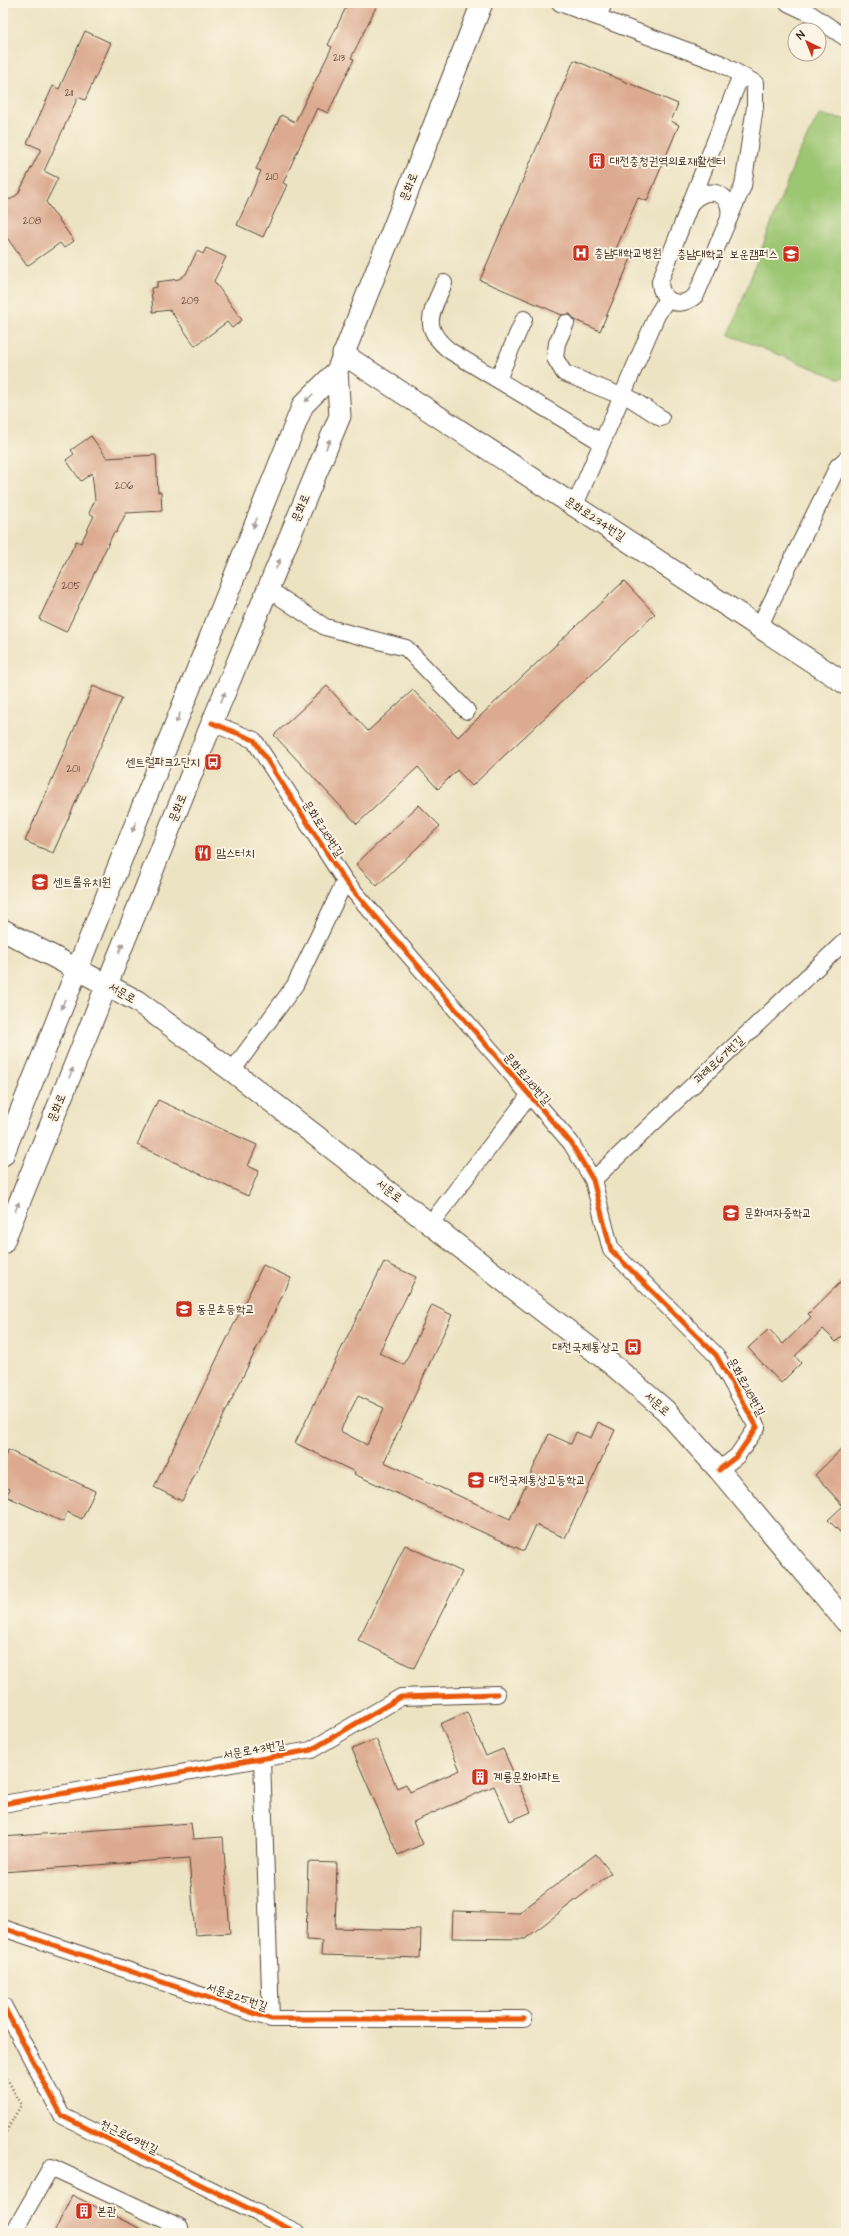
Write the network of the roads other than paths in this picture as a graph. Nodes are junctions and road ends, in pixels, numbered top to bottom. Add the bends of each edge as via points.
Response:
1 (482, 3) edge
2 (560, 3) edge
3 (788, 3) edge
4 (601, 10) edge
5 (846, 38) edge
6 (741, 75) junction
7 (690, 203) junction
8 (729, 217) junction
9 (444, 283) dead end
10 (667, 299) junction
11 (524, 319) dead end
12 (566, 323) dead end
13 (340, 362) junction
14 (498, 379) junction
15 (622, 395) junction
16 (661, 418) dead end
17 (601, 442) junction
18 (846, 459) edge
19 (575, 505) junction
20 (268, 588) junction
21 (759, 627) junction
22 (846, 684) edge
23 (467, 711) dead end
24 (212, 722) junction
25 (345, 881) junction
26 (3, 930) edge
27 (846, 940) edge
28 (78, 968) junction
29 (107, 984) junction
30 (232, 1071) junction
31 (529, 1096) junction
32 (3, 1155) edge
33 (593, 1180) junction
34 (431, 1224) junction
35 (3, 1243) edge
36 (719, 1470) junction
37 (846, 1622) edge
38 (497, 1694) dead end
39 (262, 1760) junction
40 (3, 1804) edge
41 (3, 1928) edge
42 (3, 2005) edge
43 (271, 2019) junction
44 (524, 2019) dead end
45 (12, 2233) edge
46 (177, 2233) edge
47 (298, 2233) edge

1 - 13 main road, 문화로
2 - 4 street
3 - 5 street via 809,13
4 - 6 street via 720,63
6 - 7 street
6 - 8 street via 755,83 755,107 743,186
7 - 8 street via 701,194 714,192 729,204
7 - 10 street via 660,280 660,287
8 - 10 street via 696,295 691,300 679,304
9 - 14 street via 432,311 430,327 437,340 450,351
10 - 15 street via 657,315
11 - 14 street
12 - 15 street via 557,343 554,358 564,373
13 - 19 main road, 문화로234번길
20 -> 13 main road, 문화로 via 340,416
13 -> 28 main road, 문화로 via 303,405
14 - 17 street
15 - 16 street
15 - 17 street
17 - 19 street
18 - 21 street via 838,466
19 - 21 main road, 문화로234번길
20 - 23 street via 326,627 406,648
24 -> 20 main road, 문화로
21 - 22 main road, 문화로234번길
24 - 25 street, 문화로218번길 via 254,740
29 -> 24 main road, 문화로
25 - 30 street via 296,985
25 - 31 street, 문화로218번길
26 - 28 main road, 서문로
27 - 33 street, 과례로67번길
28 - 29 main road, 서문로
28 -> 32 main road, 문화로
29 - 30 main road, 서문로 via 137,1001
35 -> 29 main road, 문화로
30 - 34 main road, 서문로
31 - 33 street, 문화로218번길 via 571,1144
31 - 34 street
33 - 36 street, 문화로218번길 via 611,1250 716,1355 757,1427 737,1456
34 - 36 main road, 서문로 via 615,1367 665,1410
36 - 37 main road, 서문로
38 - 39 street, 서문로43번길 via 401,1697 311,1750
39 - 40 street, 서문로43번길
39 - 43 street
41 - 43 street, 서문로25번길
42 - 47 street, 천근로69번길 via 62,2116
43 - 44 street, 서문로25번길
45 - 46 street via 51,2167 180,2228

